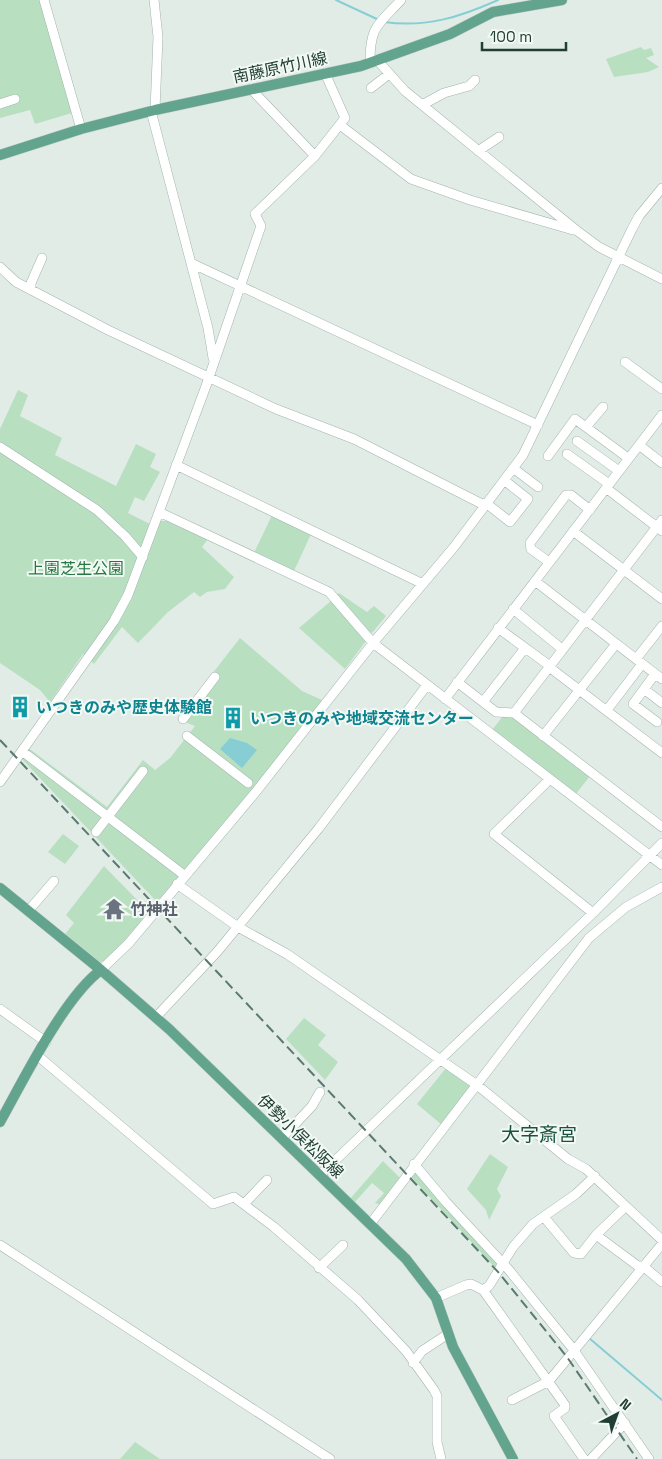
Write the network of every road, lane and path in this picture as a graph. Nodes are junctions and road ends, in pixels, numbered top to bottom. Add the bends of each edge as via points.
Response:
1 (44, 0) edge
2 (154, 0) edge
3 (401, 0) edge
4 (562, 0) edge
5 (374, 61) junction
6 (325, 73) junction
7 (389, 74) junction
8 (475, 80) dead end
9 (371, 88) dead end
10 (251, 89) junction
11 (16, 100) dead end
12 (0, 104) edge
13 (422, 105) junction
14 (153, 110) junction
15 (340, 125) junction
16 (81, 129) junction
17 (498, 137) dead end
18 (478, 151) junction
19 (0, 155) edge
20 (315, 156) junction
21 (662, 188) edge
22 (576, 230) junction
23 (42, 258) dead end
24 (618, 258) junction
25 (191, 263) junction
26 (0, 267) edge
27 (662, 279) edge
28 (240, 284) junction
29 (30, 290) junction
30 (213, 361) junction
31 (625, 362) dead end
32 (208, 377) junction
33 (662, 389) edge
34 (603, 406) dead end
35 (662, 415) edge
36 (538, 425) junction
37 (586, 427) junction
38 (577, 441) dead end
39 (638, 445) junction
40 (0, 447) edge
41 (568, 454) dead end
42 (548, 456) dead end
43 (628, 458) junction
44 (662, 463) edge
45 (176, 465) junction
46 (513, 468) junction
47 (618, 471) junction
48 (504, 480) junction
49 (607, 486) junction
50 (538, 487) dead end
51 (485, 504) junction
52 (590, 510) junction
53 (159, 512) junction
54 (660, 526) edge
55 (573, 531) junction
56 (143, 557) junction
57 (549, 562) junction
58 (624, 570) junction
59 (535, 581) junction
60 (423, 584) junction
61 (662, 598) edge
62 (513, 610) junction
63 (585, 620) junction
64 (662, 626) edge
65 (498, 628) junction
66 (372, 643) junction
67 (616, 644) junction
68 (525, 648) junction
69 (562, 649) junction
70 (639, 661) junction
71 (549, 666) junction
72 (659, 676) edge
73 (214, 677) dead end
74 (457, 682) junction
75 (427, 685) junction
76 (644, 689) junction
77 (579, 690) junction
78 (445, 699) junction
79 (483, 702) junction
80 (662, 703) edge
81 (606, 710) junction
82 (514, 713) junction
83 (183, 719) dead end
84 (657, 722) dead end
85 (187, 736) dead end
86 (543, 736) junction
87 (22, 751) junction
88 (662, 753) edge
89 (143, 771) dead end
90 (1, 779) edge
91 (550, 779) junction
92 (248, 783) dead end
93 (108, 817) junction
94 (662, 827) edge
95 (96, 832) dead end
96 (662, 843) edge
97 (650, 856) junction
98 (662, 865) edge
99 (184, 875) junction
100 (54, 881) dead end
101 (177, 884) junction
102 (662, 887) edge
103 (0, 888) edge
104 (29, 910) junction
105 (593, 913) junction
106 (238, 927) junction
107 (101, 970) junction
108 (0, 1009) edge
109 (156, 1017) junction
110 (46, 1042) junction
111 (38, 1056) junction
112 (441, 1059) junction
113 (477, 1085) junction
114 (320, 1092) dead end
115 (0, 1122) edge
116 (282, 1138) junction
117 (414, 1164) junction
118 (320, 1175) junction
119 (595, 1176) junction
120 (267, 1180) dead end
121 (244, 1204) junction
122 (625, 1207) junction
123 (544, 1217) junction
124 (371, 1223) junction
125 (596, 1235) junction
126 (662, 1240) edge
127 (662, 1244) edge
128 (0, 1245) edge
129 (343, 1245) dead end
130 (504, 1265) junction
131 (643, 1266) junction
132 (319, 1268) junction
133 (662, 1282) edge
134 (483, 1290) junction
135 (436, 1298) junction
136 (448, 1334) junction
137 (573, 1349) junction
138 (413, 1363) junction
139 (548, 1381) junction
140 (512, 1400) dead end
141 (625, 1423) junction
142 (330, 1459) edge
143 (440, 1459) edge
144 (513, 1459) edge
145 (584, 1459) edge
146 (591, 1459) edge
147 (649, 1459) edge

1 - 16 street
2 - 14 street via 158,36
3 - 5 street via 374,29 370,42
4 - 5 main road, 南藤原竹川線 via 493,12 450,34
5 - 6 main road, 南藤原竹川線
5 - 7 street
6 - 10 main road, 南藤原竹川線
6 - 15 street via 345,118
7 - 9 street
7 - 13 street
8 - 13 street via 469,86
10 - 14 main road, 南藤原竹川線
10 - 20 street
11 - 12 street
13 - 18 street
14 - 16 main road, 南藤原竹川線
14 - 25 street
15 - 20 street
15 - 22 street via 411,179
16 - 19 main road, 南藤原竹川線
17 - 18 street
18 - 22 street
20 - 28 street via 257,211 261,226
21 - 24 street via 639,216
22 - 24 street
23 - 29 street
24 - 27 street
24 - 36 street
25 - 28 street
25 - 30 street
26 - 29 street
28 - 30 street
28 - 36 street
29 - 32 street
30 - 32 street
31 - 33 street
32 - 45 street
32 - 51 street via 276,409 354,439
34 - 37 street
35 - 39 street
36 - 46 street
37 - 42 street via 575,419
37 - 43 street
38 - 47 street
39 - 43 street
39 - 44 street
40 - 56 street via 97,510
41 - 49 street
43 - 47 street
45 - 53 street
45 - 60 street
46 - 48 street
46 - 50 street
47 - 49 street
48 - 51 street
48 - 51 street via 528,499 510,522
49 - 52 street
49 - 54 street
51 - 60 street
52 - 55 street
52 - 57 street via 571,495 566,495 530,542 531,549
53 - 56 street
53 - 66 street via 329,592
54 - 58 street
55 - 57 street
55 - 58 street
56 - 87 street via 114,621
57 - 59 street
58 - 61 street
58 - 63 street
59 - 62 street
59 - 63 street
60 - 66 street
62 - 65 street
62 - 69 street
63 - 67 street
63 - 69 street
64 - 70 street
65 - 68 street
65 - 74 street
66 - 75 street
66 - 99 street via 254,793
67 - 70 street
67 - 77 street
68 - 71 street
68 - 79 street
69 - 71 street
70 - 72 street
70 - 81 street
71 - 77 street
71 - 82 street
72 - 76 street
73 - 83 street
74 - 78 street
74 - 79 street
75 - 78 street
75 - 106 street via 319,828
76 - 80 street
76 - 84 street via 633,704
77 - 81 street
77 - 86 street
78 - 91 street
79 - 82 street via 496,712
81 - 88 street
82 - 86 street
85 - 92 street
86 - 94 street
87 - 90 street
87 - 93 street
89 - 93 street
91 - 97 street
91 - 105 street via 494,834
93 - 95 street
93 - 99 street
96 - 97 street
97 - 98 street
97 - 105 street
99 - 101 street
100 - 104 street
101 - 106 street
101 - 107 street via 125,948
102 - 113 street via 626,907 592,936
103 - 104 main road, 伊勢小俣松阪線
104 - 107 main road, 伊勢小俣松阪線
105 - 112 street
106 - 109 street
106 - 112 street via 287,954
107 - 109 main road, 伊勢小俣松阪線
107 - 110 main road via 85,985
108 - 110 street
109 - 116 main road, 伊勢小俣松阪線
110 - 111 main road
111 - 115 main road
111 - 121 street via 214,1204 234,1197
112 - 113 street
112 - 118 street
113 - 117 street
113 - 119 street via 568,1159
114 - 116 street via 312,1106
116 - 118 main road, 伊勢小俣松阪線
117 - 124 street
117 - 130 street
118 - 124 main road, 伊勢小俣松阪線
119 - 122 street
119 - 123 street
120 - 121 street
121 - 132 street
122 - 125 street
122 - 126 street
123 - 125 street via 574,1253 581,1254
123 - 130 street via 533,1224 513,1247
124 - 135 main road, 伊勢小俣松阪線 via 406,1259
125 - 131 street via 638,1266
127 - 131 street
128 - 142 street
129 - 132 street
130 - 134 street
130 - 137 street
131 - 133 street
131 - 137 street
132 - 138 street via 389,1331
134 - 135 street via 471,1284
134 - 139 street
135 - 136 main road, 伊勢小俣松阪線
136 - 138 street via 427,1347
136 - 144 main road, 伊勢小俣松阪線
137 - 139 street
137 - 141 street
138 - 143 street via 437,1396
139 - 140 street
139 - 145 street via 565,1405 554,1416
141 - 146 street
141 - 147 street

